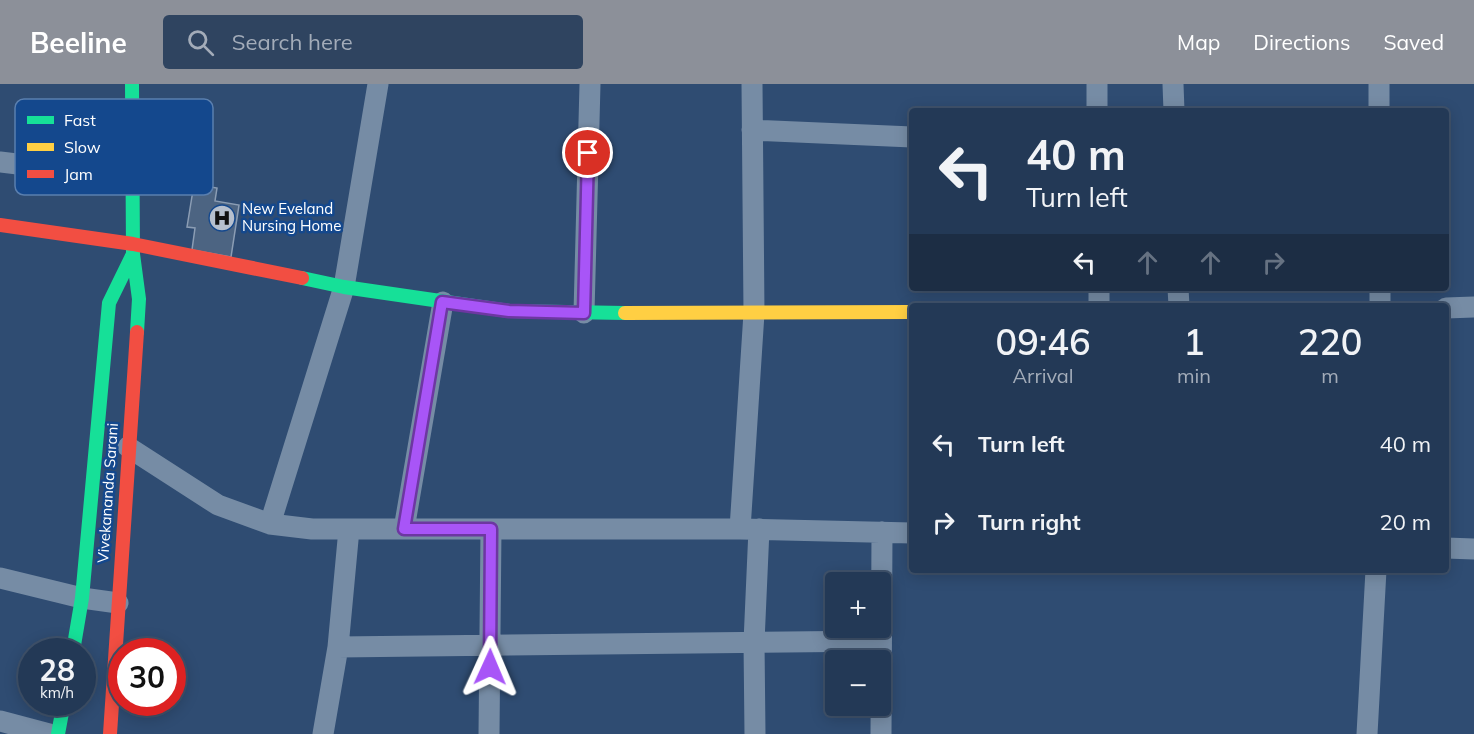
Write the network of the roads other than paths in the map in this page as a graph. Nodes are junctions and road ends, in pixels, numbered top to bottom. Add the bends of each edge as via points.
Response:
1 (132, 84) edge
2 (378, 84) edge
3 (590, 84) edge
4 (752, 84) edge
5 (1097, 84) edge
6 (1173, 84) edge
7 (1379, 84) edge
8 (132, 99) edge
9 (1097, 108) edge
10 (1174, 108) edge
11 (1379, 108) edge
12 (753, 130) junction
13 (909, 137) edge
14 (0, 162) edge
15 (15, 164) edge
16 (133, 195) edge
17 (0, 225) edge
18 (133, 249) junction
19 (344, 287) junction
20 (442, 302) junction
21 (1474, 307) edge
22 (1449, 308) edge
23 (909, 312) edge
24 (584, 313) junction
25 (754, 313) junction
26 (128, 447) junction
27 (270, 524) junction
28 (349, 529) junction
29 (404, 529) junction
30 (491, 529) junction
31 (750, 529) junction
32 (882, 532) junction
33 (909, 533) edge
34 (1449, 548) edge
35 (1474, 549) edge
36 (1376, 573) edge
37 (0, 578) edge
38 (82, 598) junction
39 (118, 603) junction
40 (75, 638) edge
41 (881, 641) junction
42 (754, 642) junction
43 (490, 645) junction
44 (338, 647) junction
45 (61, 716) edge
46 (0, 721) edge
47 (49, 734) edge
48 (58, 734) edge
49 (110, 734) edge
50 (323, 734) edge
51 (489, 734) edge
52 (755, 734) edge
53 (881, 734) edge
54 (1367, 734) edge

1 - 8 street, Vivekananda Sarani
2 - 19 street
3 - 24 street
4 - 12 street
5 - 9 street
6 - 10 street
7 - 11 street
12 - 13 street
12 - 25 street
14 - 15 street
16 - 18 street, Vivekananda Sarani
17 - 18 street
18 - 19 street
18 - 26 street, Vivekananda Sarani via 139,299
18 - 38 street, Vivekananda Sarani via 109,303
19 - 20 street
19 - 27 street
20 - 24 street via 509,311
20 - 29 street
21 - 22 street
23 - 25 street
24 - 25 street
25 - 31 street
26 - 27 street via 218,505
26 - 39 street, Vivekananda Sarani
27 - 28 street
28 - 29 street
28 - 44 street
29 - 30 street
30 - 31 street
30 - 43 street
31 - 32 street
31 - 42 street
32 - 33 street
32 - 41 street
34 - 35 street
36 - 54 street
37 - 38 street
38 - 39 street
38 - 40 street, Vivekananda Sarani
39 - 49 street, Vivekananda Sarani
41 - 42 street
41 - 53 street
42 - 43 street
42 - 52 street
43 - 44 street
43 - 51 street
44 - 50 street
45 - 48 street
46 - 47 street

